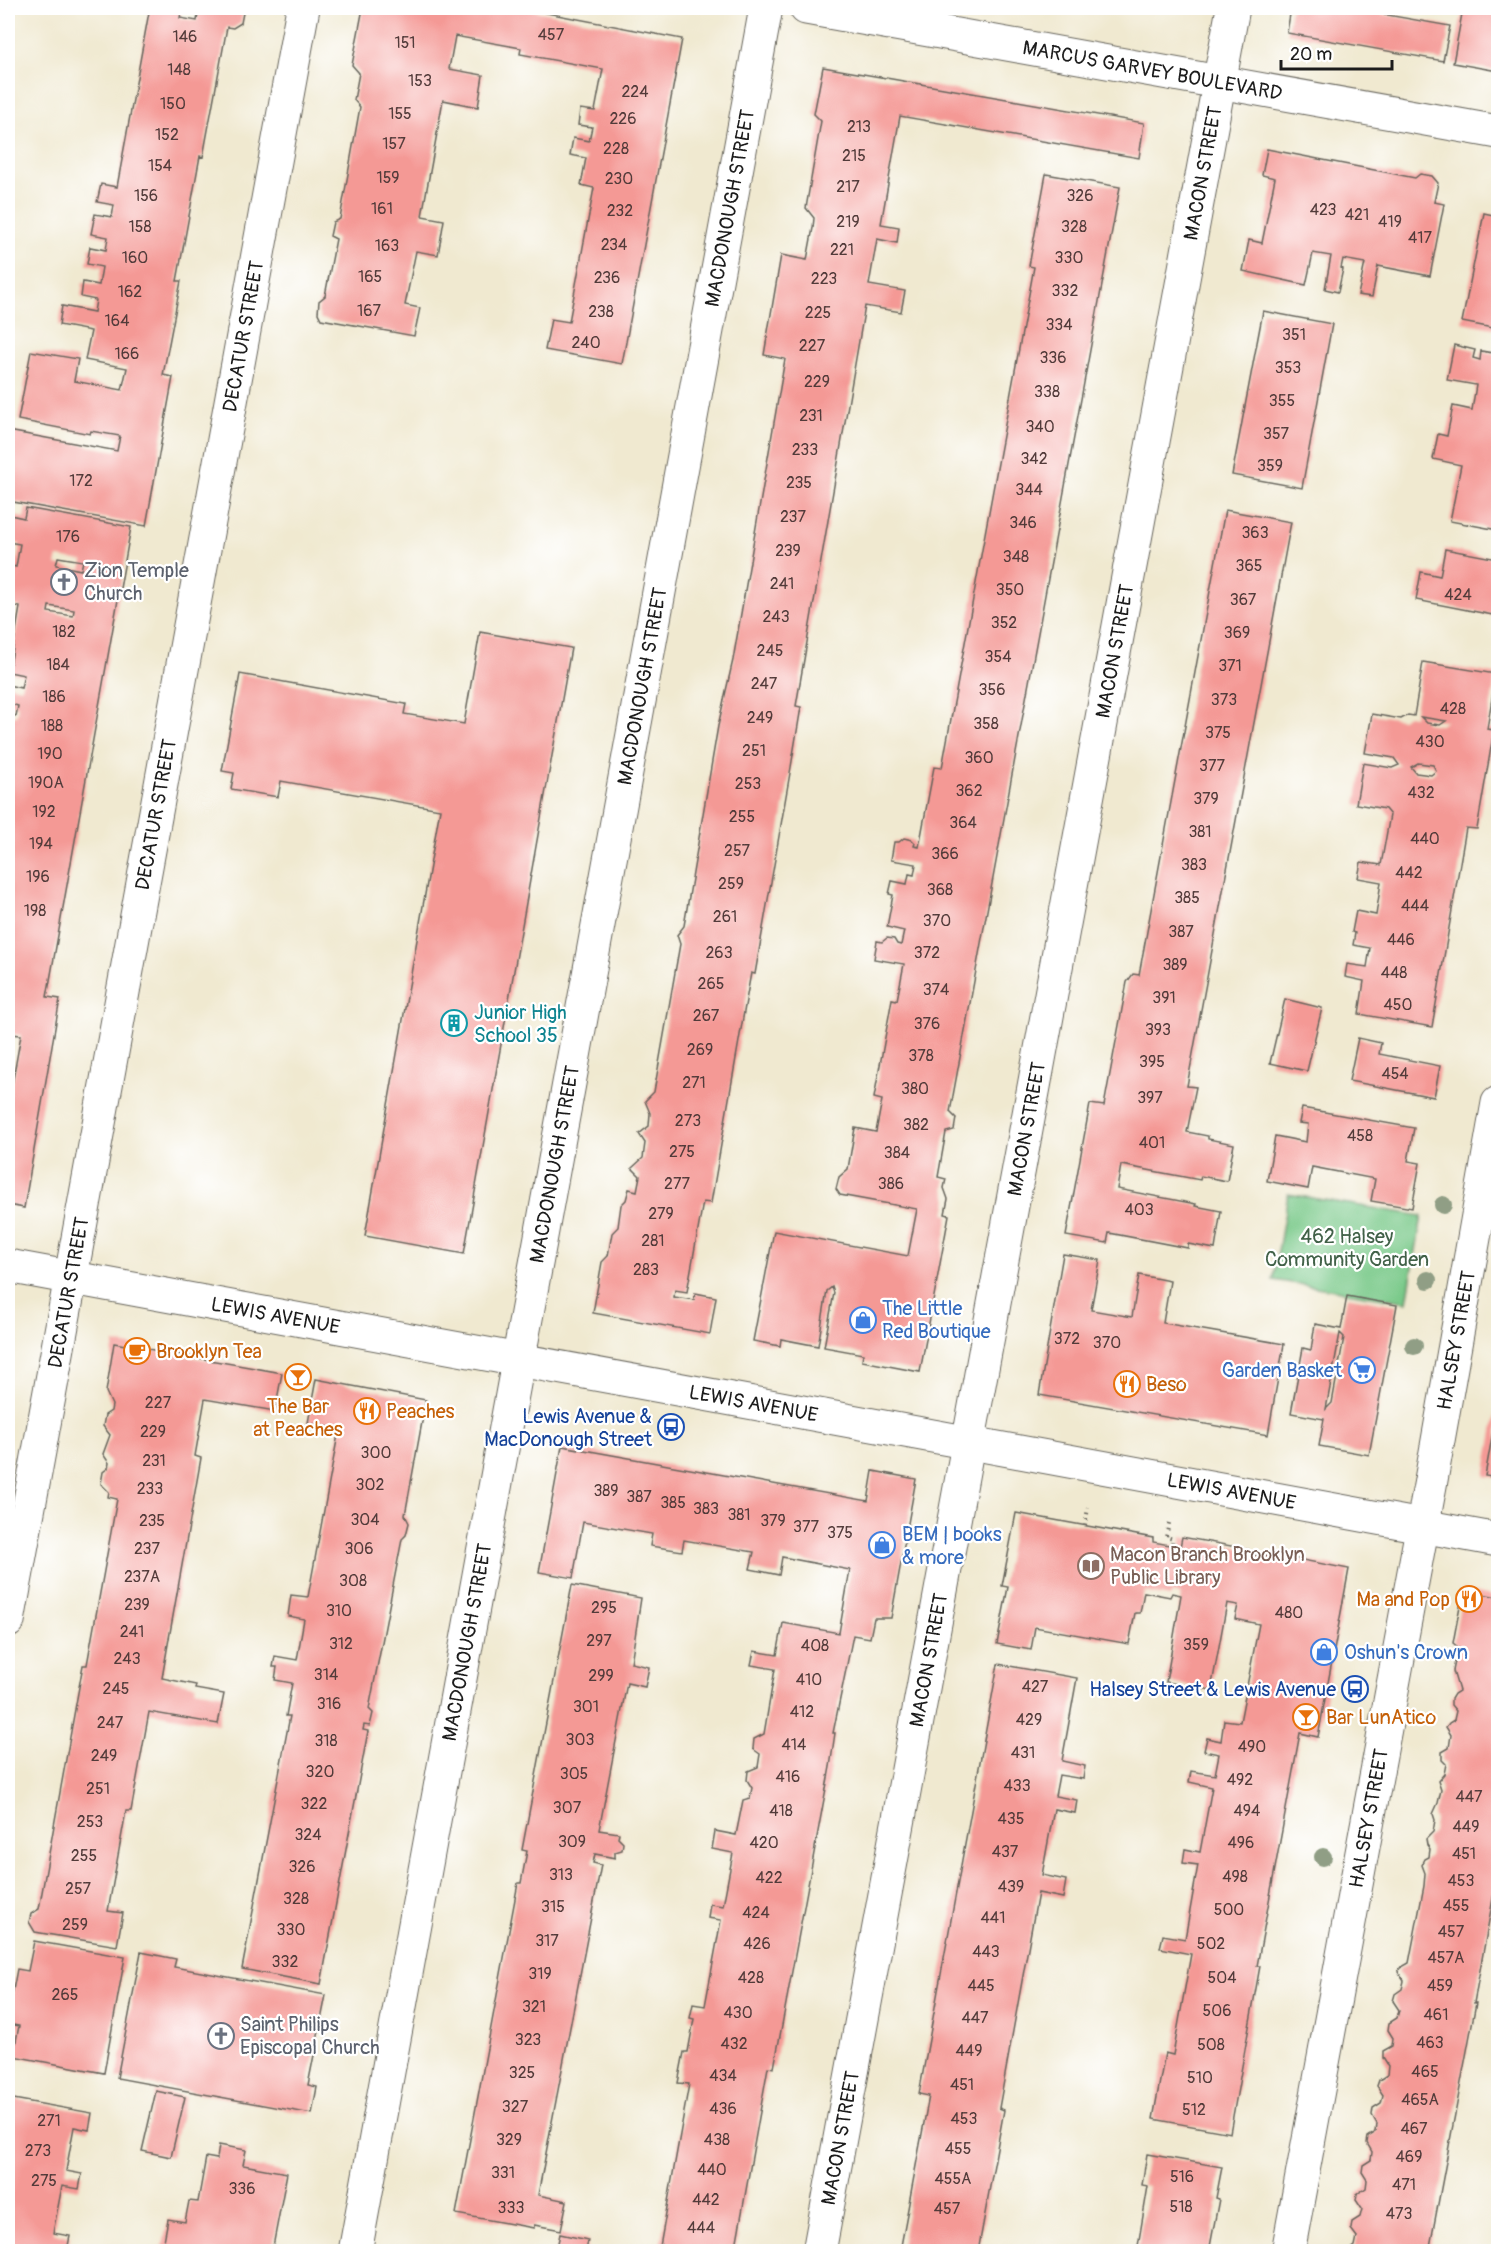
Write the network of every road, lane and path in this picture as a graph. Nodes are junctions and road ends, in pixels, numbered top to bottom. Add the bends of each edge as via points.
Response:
1 (303, 8) edge
2 (766, 8) edge
3 (806, 8) edge
4 (1233, 8) edge
5 (1219, 83) junction
6 (1498, 132) edge
7 (1498, 1102) edge
8 (8, 1266) edge
9 (70, 1278) junction
10 (518, 1360) junction
11 (967, 1442) junction
12 (1088, 1508) dead end
13 (1169, 1523) dead end
14 (1085, 1526) dead end
15 (1423, 1526) junction
16 (1498, 1540) edge
17 (1172, 1545) dead end
18 (8, 1621) edge
19 (355, 2252) edge
20 (819, 2252) edge
21 (1288, 2252) edge

1 - 9 street, DECATUR STREET
2 - 10 street, MACDONOUGH STREET
3 - 5 street, MARCUS GARVEY BOULEVARD
4 - 5 street, MACON STREET
5 - 6 street, MARCUS GARVEY BOULEVARD
5 - 11 street, MACON STREET
7 - 15 street, HALSEY STREET
8 - 9 street, LEWIS AVENUE
9 - 10 street, LEWIS AVENUE
9 - 18 street, DECATUR STREET
10 - 11 street, LEWIS AVENUE
10 - 19 street, MACDONOUGH STREET
11 - 15 street, LEWIS AVENUE
11 - 20 street, MACON STREET
12 - 14 path
13 - 17 path via 1166,1537 1173,1539
15 - 16 street, LEWIS AVENUE
15 - 21 street, HALSEY STREET

